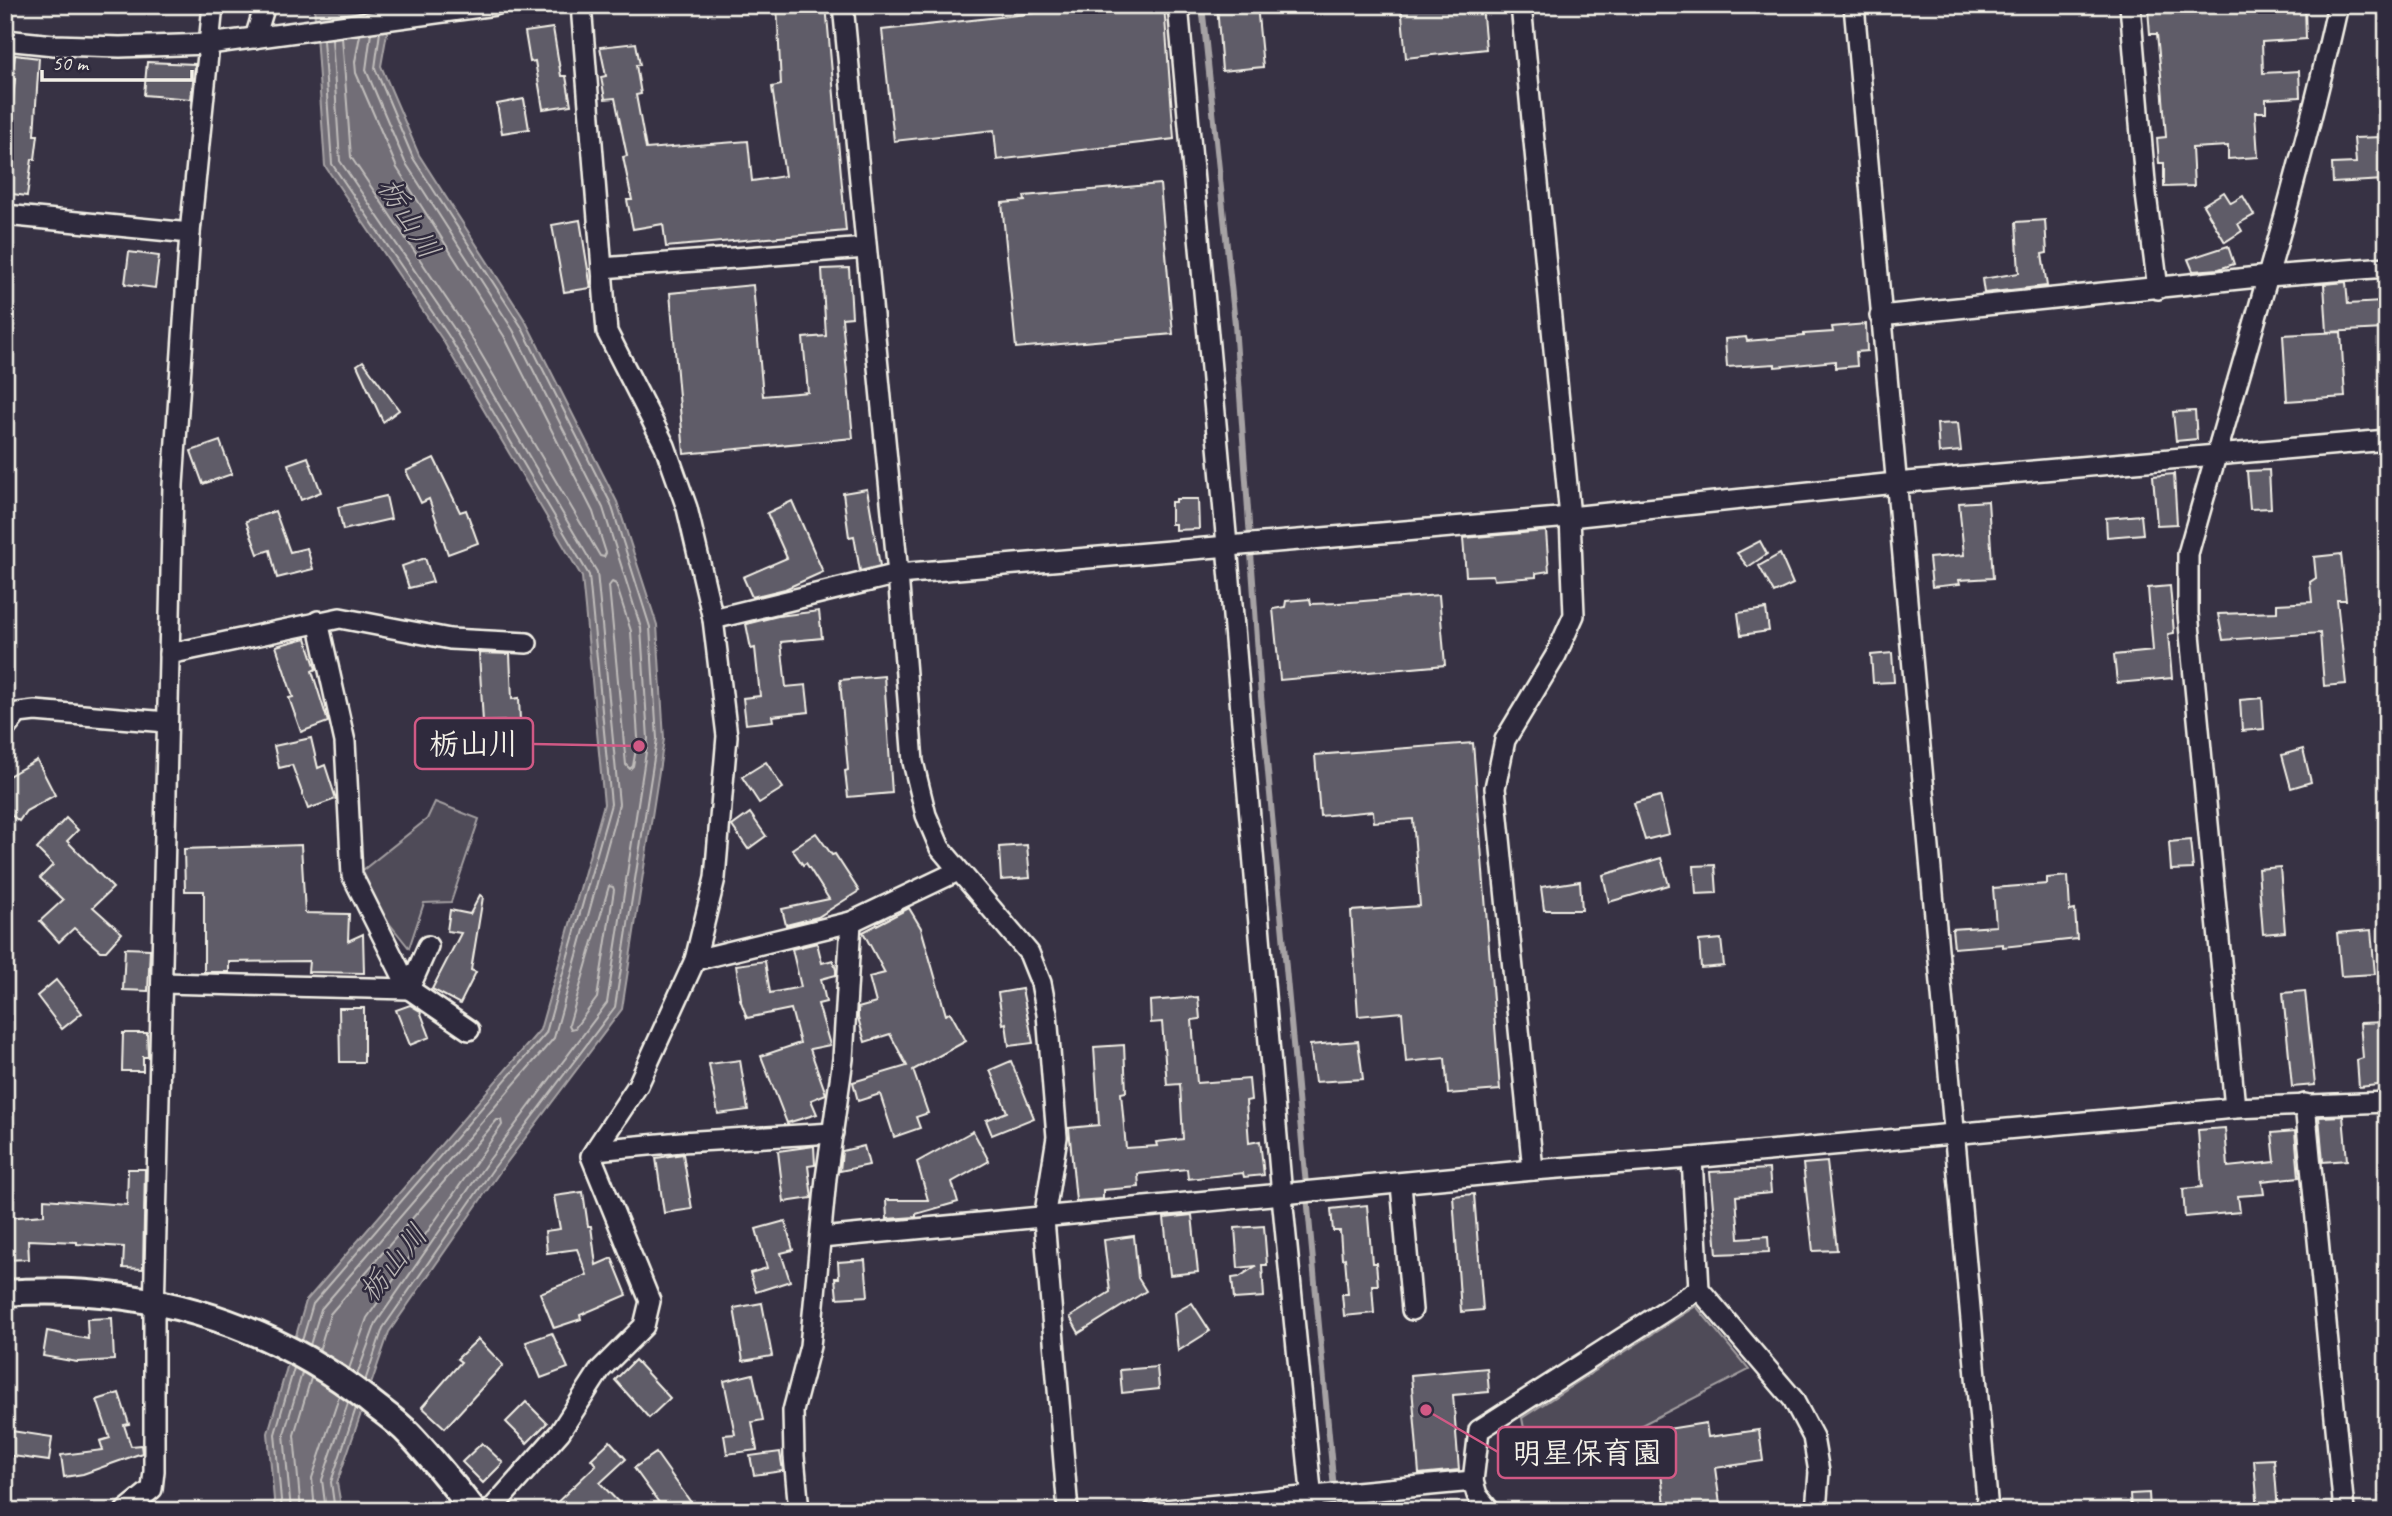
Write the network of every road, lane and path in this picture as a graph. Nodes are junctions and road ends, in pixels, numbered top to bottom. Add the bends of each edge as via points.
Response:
1 (213, 5) edge
2 (265, 5) edge
3 (495, 5) edge
4 (581, 5) edge
5 (842, 5) edge
6 (1178, 5) edge
7 (1521, 5) edge
8 (1854, 5) edge
9 (2130, 5) edge
10 (2338, 5) edge
11 (255, 38) junction
12 (5, 40) edge
13 (209, 44) junction
14 (5, 215) edge
15 (190, 233) junction
16 (866, 248) junction
17 (2387, 267) edge
18 (602, 268) junction
19 (2268, 276) junction
20 (2158, 289) junction
21 (1880, 316) junction
22 (2387, 440) edge
23 (2216, 454) junction
24 (1896, 483) junction
25 (1570, 517) junction
26 (1232, 544) junction
27 (898, 574) junction
28 (713, 619) junction
29 (318, 621) junction
30 (527, 643) dead end
31 (169, 654) junction
32 (167, 722) junction
33 (5, 729) edge
34 (958, 872) junction
35 (851, 922) junction
36 (428, 946) dead end
37 (695, 960) junction
38 (162, 984) junction
39 (410, 989) junction
40 (469, 1030) dead end
41 (2387, 1102) edge
42 (2305, 1104) junction
43 (2235, 1108) junction
44 (832, 1133) junction
45 (1954, 1133) junction
46 (596, 1150) junction
47 (1692, 1158) junction
48 (1533, 1170) junction
49 (1401, 1184) junction
50 (1282, 1196) junction
51 (1044, 1219) junction
52 (821, 1238) junction
53 (1699, 1289) junction
54 (5, 1293) edge
55 (156, 1300) junction
56 (1412, 1310) dead end
57 (1473, 1481) junction
58 (1313, 1503) edge
59 (125, 1511) edge
60 (474, 1511) edge
61 (489, 1511) edge
62 (799, 1511) edge
63 (1068, 1511) edge
64 (1154, 1511) edge
65 (1490, 1511) edge
66 (1816, 1511) edge
67 (1988, 1511) edge
68 (2344, 1511) edge

1 - 13 street
2 - 11 street
3 - 11 street
4 - 18 street
5 - 16 street
6 - 26 street
7 - 25 street
8 - 21 street
9 - 20 street
10 - 19 street via 2319,93
11 - 13 street
12 - 13 street via 120,47
13 - 15 street
14 - 15 street
15 - 31 street via 173,485
16 - 18 street
16 - 27 street
17 - 19 street
18 - 28 street via 607,332 665,446 687,508
19 - 20 street
19 - 23 street
20 - 21 street
21 - 24 street
22 - 23 street
23 - 24 street
23 - 43 street via 2188,554 2188,613
24 - 25 street
24 - 45 street
25 - 26 street
25 - 48 street via 1574,615 1505,740 1495,788
26 - 27 street
26 - 50 street
27 - 28 street
27 - 34 street via 914,762 931,826
28 - 37 street via 727,736 715,878
29 - 30 street via 341,618 450,639
29 - 31 street
29 - 39 street via 345,742 352,875
31 - 32 street
32 - 33 street via 35,711 18,713
32 - 38 street
34 - 35 street
34 - 51 street via 1028,953 1041,983 1057,1137
35 - 37 street
35 - 44 street
36 - 39 street
37 - 46 street via 638,1085
38 - 39 street
38 - 55 street
39 - 40 street
41 - 42 street
42 - 43 street
42 - 68 street
43 - 45 street
44 - 46 street
44 - 52 street
45 - 47 street
45 - 67 street
46 - 61 street via 591,1156 650,1301 644,1326 600,1370 561,1432
47 - 48 street
47 - 53 street
48 - 49 street
49 - 50 street
49 - 56 street
50 - 51 street
50 - 58 street
51 - 52 street
51 - 63 street
52 - 62 street via 810,1346 793,1410
53 - 57 street via 1479,1430
53 - 66 street via 1793,1399 1813,1437 1818,1472
54 - 55 main road via 50,1291
55 - 59 street via 152,1489
55 - 60 main road via 256,1333 345,1382 408,1432
57 - 58 street
57 - 65 street
58 - 64 street

